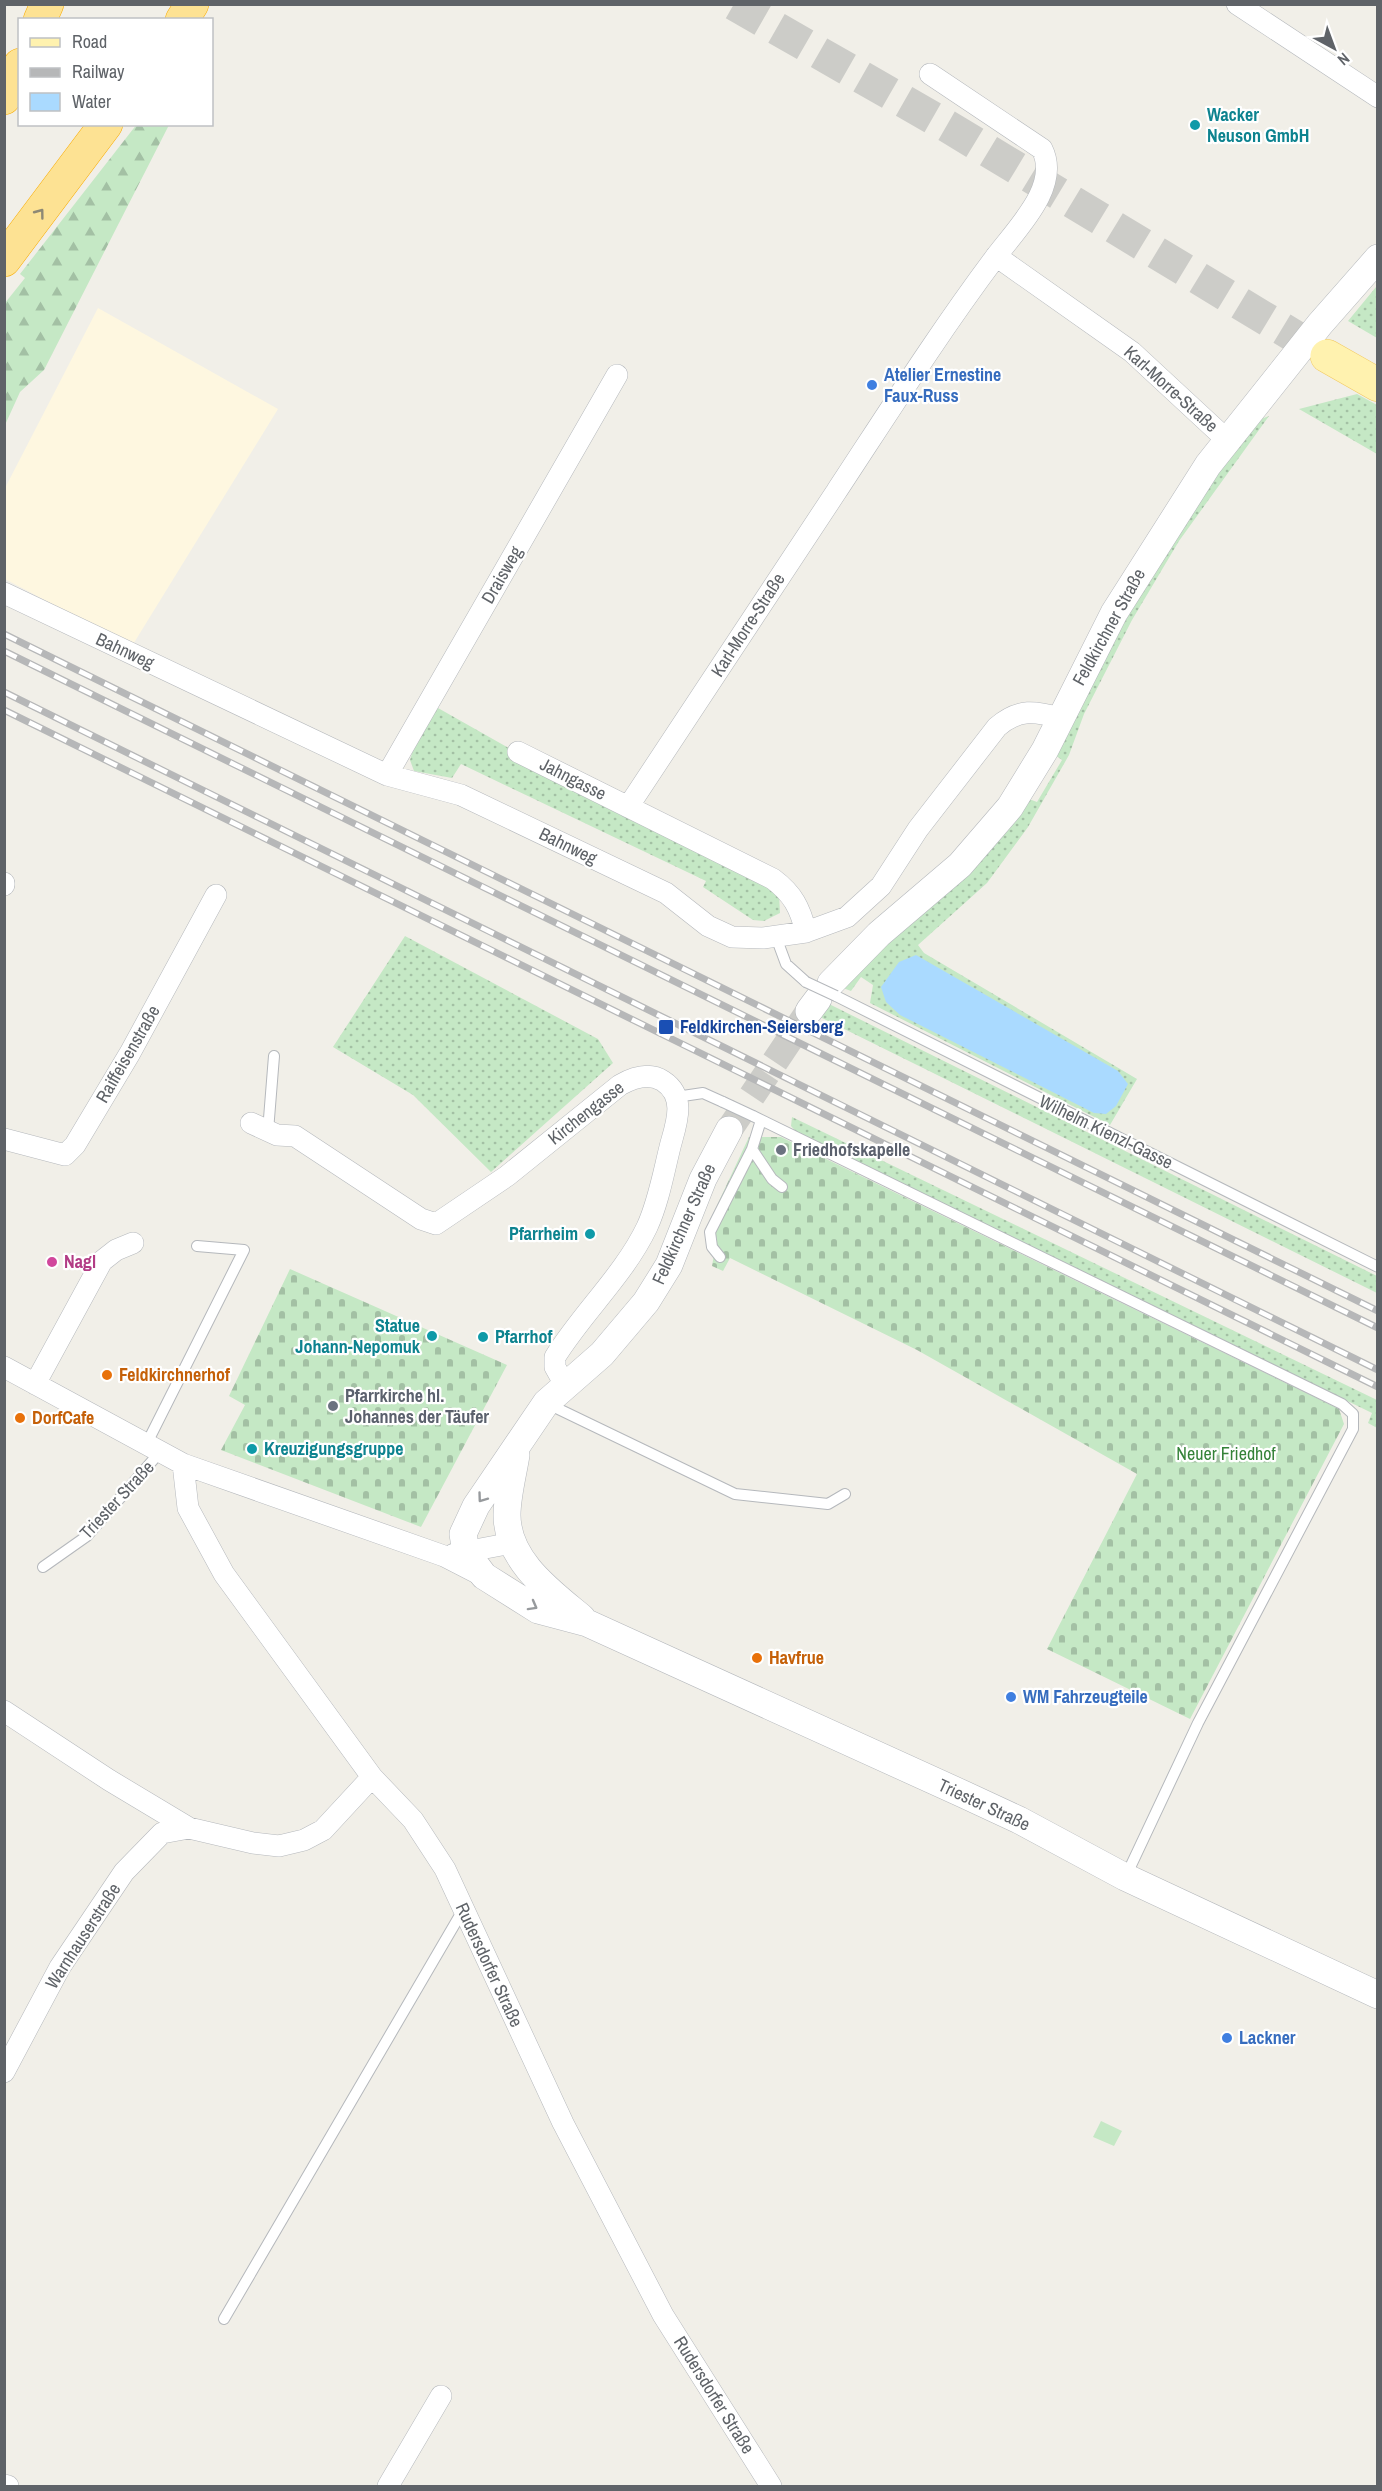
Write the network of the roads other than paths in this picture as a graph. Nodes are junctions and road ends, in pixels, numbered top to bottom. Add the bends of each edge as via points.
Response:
1 (47, 4) edge
2 (192, 4) edge
3 (1237, 4) edge
4 (41, 18) edge
5 (183, 18) edge
6 (18, 69) edge
7 (930, 74) dead end
8 (1377, 97) edge
9 (4, 98) edge
10 (104, 126) edge
11 (996, 256) junction
12 (1377, 258) edge
13 (4, 260) edge
14 (1327, 356) tunnel mouth
15 (617, 375) dead end
16 (1377, 385) edge
17 (1227, 440) junction
18 (4, 593) edge
19 (1061, 718) junction
20 (518, 752) dead end
21 (387, 775) junction
22 (628, 807) junction
23 (216, 895) dead end
24 (806, 932) junction
25 (776, 937) junction
26 (820, 994) junction
27 (274, 1056) dead end
28 (676, 1097) junction
29 (757, 1118) junction
30 (260, 1127) joint
31 (729, 1130) tunnel mouth
32 (4, 1139) edge
33 (752, 1149) junction
34 (782, 1188) dead end
35 (133, 1243) dead end
36 (196, 1246) dead end
37 (720, 1257) dead end
38 (1377, 1267) edge
39 (4, 1367) edge
40 (35, 1384) junction
41 (555, 1394) junction
42 (153, 1449) junction
43 (516, 1450) junction
44 (183, 1464) junction
45 (845, 1494) dead end
46 (512, 1543) junction
47 (455, 1554) junction
48 (43, 1567) dead end
49 (587, 1623) junction
50 (4, 1711) edge
51 (372, 1778) junction
52 (189, 1828) junction
53 (1125, 1877) junction
54 (464, 1910) junction
55 (1377, 1995) edge
56 (4, 2072) edge
57 (224, 2319) dead end
58 (441, 2396) dead end
59 (388, 2487) edge
60 (771, 2487) edge

1 - 4 highway
2 - 5 highway
3 - 8 street
6 - 9 highway
7 - 11 street, Karl-Morre-Straße via 1032,141 1048,160 1049,172 1041,193
13 -> 10 highway
11 - 17 street, Karl-Morre-Straße via 1132,352
11 - 22 street, Karl-Morre-Straße via 949,320
12 - 17 street, Feldkirchner Straße
14 - 16 main road
15 - 21 street, Draisweg
17 - 19 street, Feldkirchner Straße via 1142,566
18 - 21 street, Bahnweg
19 - 24 street, Bahnweg via 1027,710 1007,718 984,741 881,886 847,917
19 - 26 street, Feldkirchner Straße via 1022,789 979,845 940,885 879,934
20 - 22 street, Jahngasse
21 - 25 street, Bahnweg via 461,795 666,893 720,933 746,939
22 - 24 street via 773,879 793,897
23 - 32 street, Raiffeisenstraße via 75,1145 65,1155
24 - 25 street, Bahnweg
25 - 26 lane, Wilhelm Kienzl-Gasse via 786,964
26 - 38 lane, Wilhelm Kienzl-Gasse
27 - 30 lane
28 - 29 lane, bridge via 703,1094
28 - 30 street, Kirchengasse via 660,1079 631,1079 590,1107 507,1176 436,1224 421,1220 296,1136 277,1135
28 - 41 street via 677,1120 648,1225 617,1275 555,1357
29 - 33 lane
29 - 53 lane via 1331,1398 1353,1414 1353,1429 1198,1723
31 - 41 street, Feldkirchner Straße via 657,1285 619,1336
33 - 34 lane
33 - 37 lane via 710,1232 712,1247
35 - 40 street via 102,1261
36 - 42 lane via 244,1250
39 - 40 street, Triester Straße
40 - 42 street, Triester Straße
41 - 43 street, Feldkirchner Straße
41 - 45 lane via 735,1494 828,1504
42 - 44 street, Triester Straße
42 - 48 lane, Triester Straße via 87,1536
43 - 46 street via 507,1516
43 -> 47 street, Feldkirchner Straße via 476,1506
44 - 47 street, Triester Straße
44 - 51 street, Rudersdorfer Straße via 188,1508 224,1574
46 - 47 street
46 - 49 street via 537,1579
47 -> 49 street via 538,1610
49 - 53 street, Triester Straße via 1019,1820
50 - 52 street, Warnhauserstraße
51 - 52 street, Warnhauserstraße via 323,1830 304,1840 279,1846
51 - 54 street, Rudersdorfer Straße via 413,1820 445,1869
52 - 56 street, Warnhauserstraße via 162,1833 124,1872 60,1967
53 - 55 street, Triester Straße
54 - 57 lane
54 - 60 street, Rudersdorfer Straße via 563,2123 663,2315
58 - 59 street

